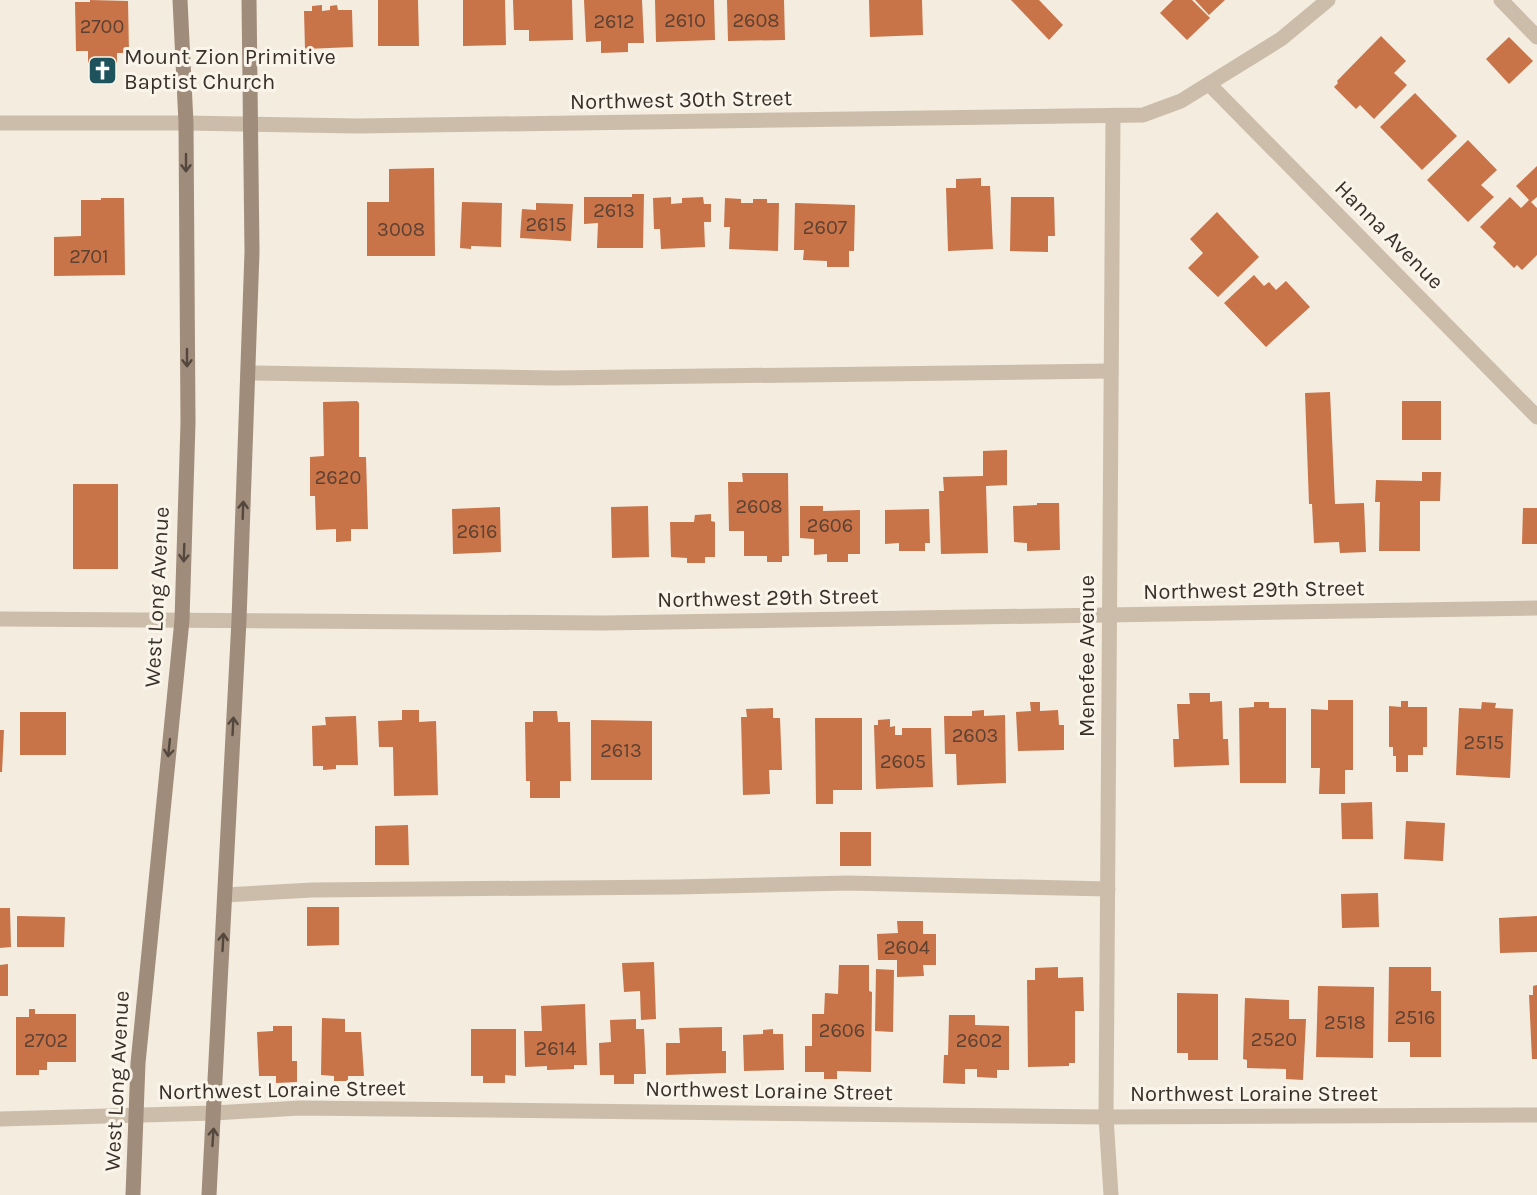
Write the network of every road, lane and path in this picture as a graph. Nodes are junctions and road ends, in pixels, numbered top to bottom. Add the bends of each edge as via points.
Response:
1 (180, 0) edge
2 (249, 0) edge
3 (1328, 0) edge
4 (1501, 0) edge
5 (1537, 37) edge
6 (1209, 84) junction
7 (1113, 117) junction
8 (0, 123) edge
9 (186, 123) junction
10 (251, 124) junction
11 (1112, 371) junction
12 (248, 373) junction
13 (1537, 417) edge
14 (1537, 608) edge
15 (1110, 615) junction
16 (0, 619) edge
17 (182, 620) junction
18 (239, 620) junction
19 (1108, 889) junction
20 (225, 895) junction
21 (214, 1113) junction
22 (136, 1115) junction
23 (1537, 1115) edge
24 (1106, 1117) junction
25 (0, 1119) edge
26 (133, 1195) edge
27 (209, 1195) edge
28 (1110, 1195) edge

1 - 9 main road, West Long Avenue
2 - 10 main road
3 - 6 street, Northwest 30th Street via 1281,39
4 - 5 street
6 - 7 street, Northwest 30th Street via 1181,101 1143,115
6 - 13 street, Hanna Avenue
7 - 10 street, Northwest 30th Street
7 - 11 street, Menefee Avenue
8 - 9 street, Northwest 30th Street
9 - 10 street, Northwest 30th Street
9 -> 17 main road, West Long Avenue via 188,423
10 - 12 main road
11 - 12 street via 566,378
11 - 15 street, Menefee Avenue
18 -> 12 main road
14 - 15 street, Northwest 29th Street
15 - 18 street, Northwest 29th Street via 604,623
15 - 19 street, Menefee Avenue
16 - 17 street, Northwest 29th Street
17 - 18 street, Northwest 29th Street
17 -> 22 main road, West Long Avenue
20 -> 18 main road
19 - 20 street via 848,883 312,890
19 - 24 street, Menefee Avenue
21 -> 20 main road
21 - 22 street, Northwest Loraine Street
21 - 24 street, Northwest Loraine Street via 300,1108
27 -> 21 main road
22 - 25 street, Northwest Loraine Street
22 - 26 main road, West Long Avenue
23 - 24 street, Northwest Loraine Street
24 - 28 street, Menefee Avenue

